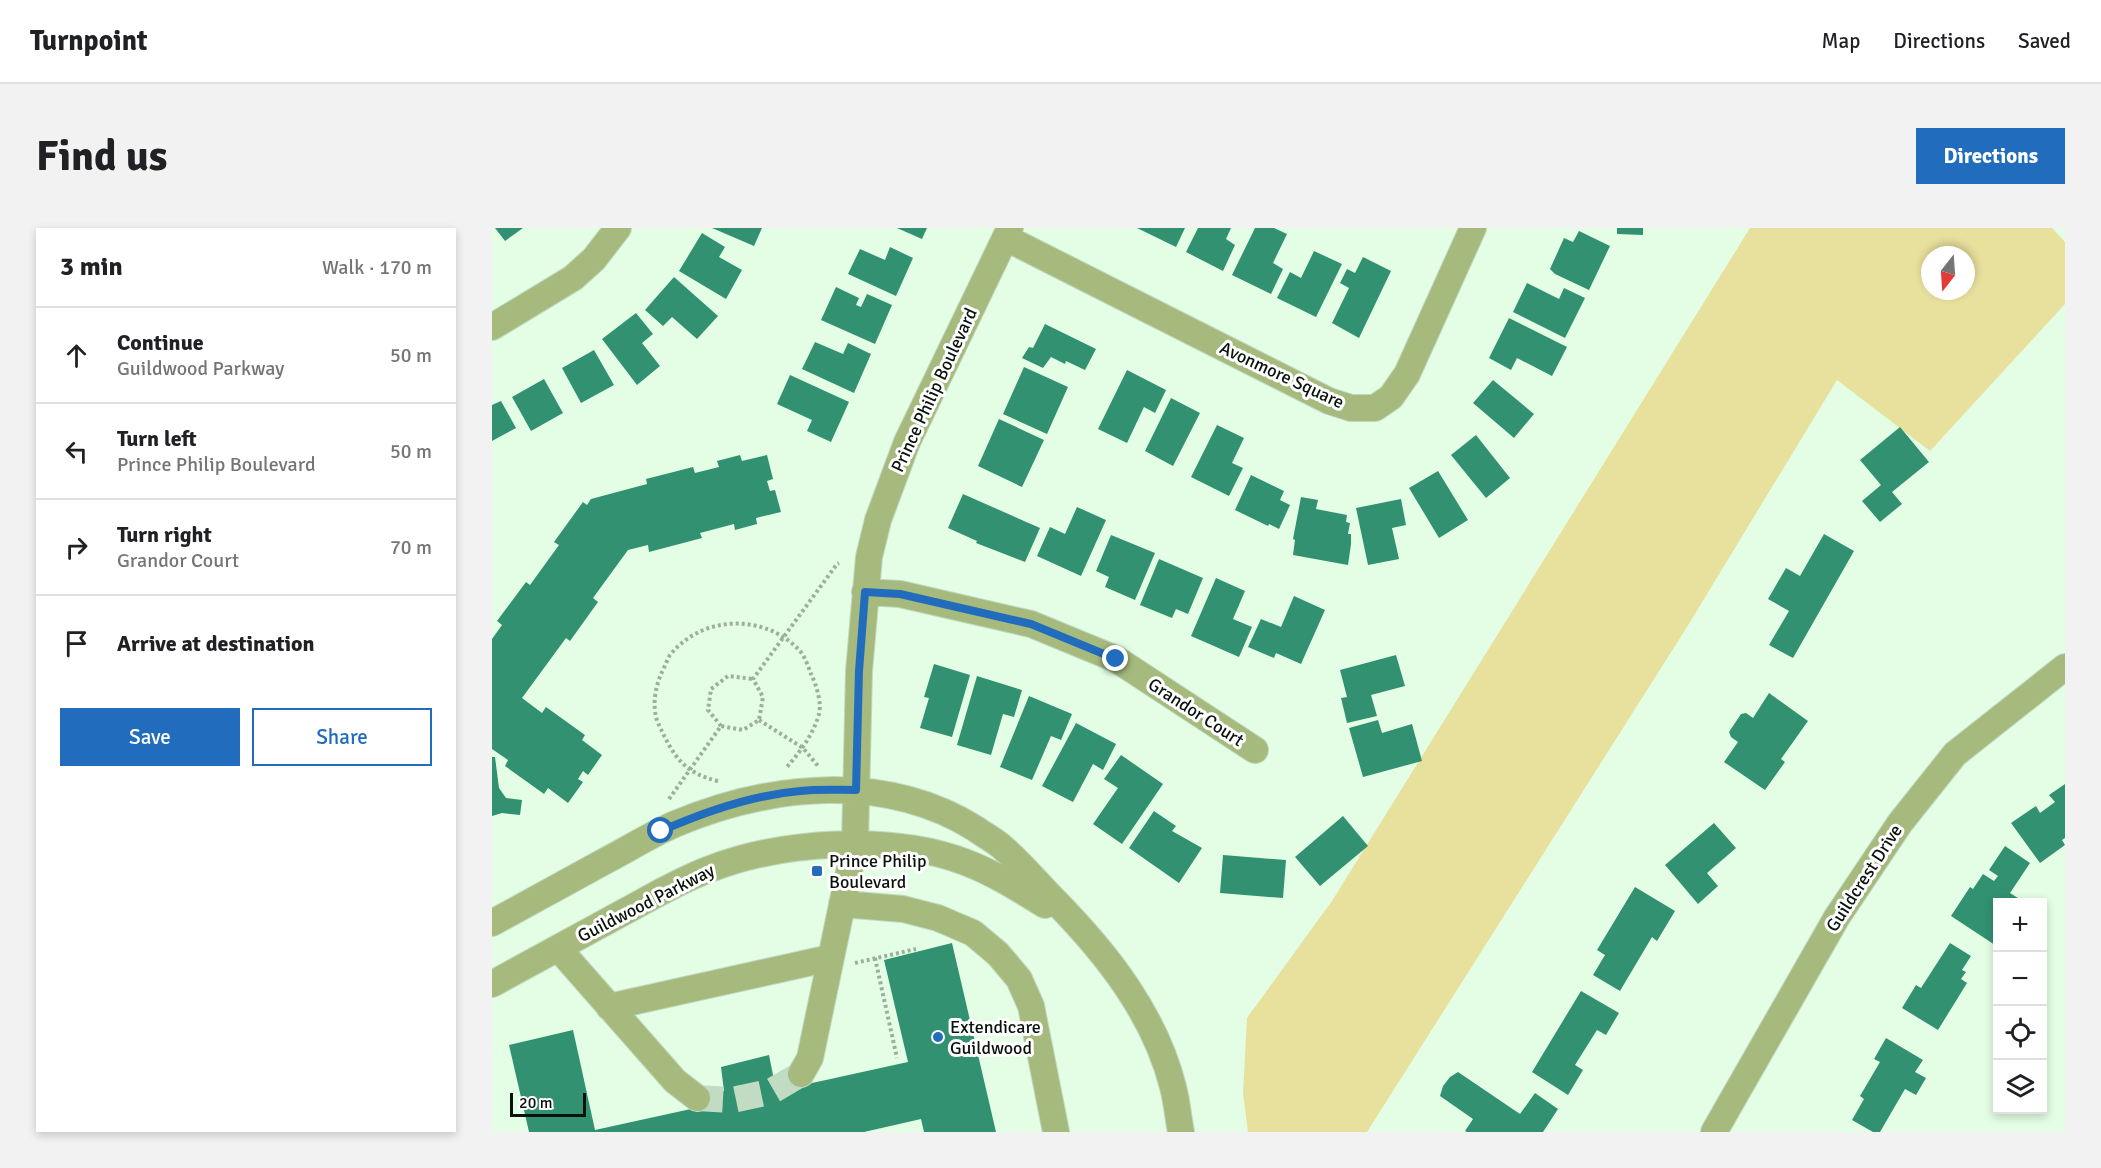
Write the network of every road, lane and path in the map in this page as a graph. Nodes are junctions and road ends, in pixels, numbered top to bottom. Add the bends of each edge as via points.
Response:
1 (618, 228) edge
2 (1473, 228) edge
3 (1008, 233) edge
4 (492, 327) edge
5 (839, 563) dead end
6 (865, 592) junction
7 (784, 636) junction
8 (2065, 667) edge
9 (753, 680) junction
10 (759, 720) junction
11 (721, 726) junction
12 (803, 748) junction
13 (1255, 750) dead end
14 (819, 767) dead end
15 (689, 770) junction
16 (781, 773) dead end
17 (718, 782) dead end
18 (856, 790) junction
19 (665, 804) dead end
20 (855, 843) junction
21 (842, 904) junction
22 (492, 923) edge
23 (1079, 926) junction
24 (558, 948) junction
25 (916, 949) dead end
26 (874, 958) junction
27 (829, 964) junction
28 (492, 984) edge
29 (609, 1007) junction
30 (897, 1058) dead end
31 (801, 1074) tunnel mouth
32 (698, 1098) tunnel mouth
33 (1056, 1132) edge
34 (1181, 1132) edge
35 (1714, 1132) edge

1 - 4 street via 573,278
2 - 3 street, Avonmore Square via 1407,374 1391,397 1376,408 1351,408 1329,401
3 - 6 street, Prince Philip Boulevard via 907,442 878,520
5 - 7 path
6 - 13 street, Grandor Court via 900,594 1031,624 1116,659
6 - 18 street, Prince Philip Boulevard
7 - 9 path
7 - 12 path via 801,651 816,684 820,711
7 - 15 path via 759,625 726,623 693,634 669,656 656,685 656,718 671,751
8 - 35 street, Guildcrest Drive via 1955,754 1900,823 1837,917
9 - 10 path via 763,697
9 - 11 path via 728,676 711,689 708,710
10 - 11 path via 743,730
10 - 12 path
11 - 15 path
12 - 14 path
12 - 16 path
15 - 17 path
15 - 19 path
18 - 20 street, Prince Philip Boulevard
18 - 22 street, Guildwood Parkway via 799,791 766,797 678,823
18 - 23 street, Guildwood Parkway via 885,793 956,817 1001,846
20 - 21 street, Prince Philip Boulevard
20 - 23 street, Guildwood Parkway via 923,851 963,862 1006,880
20 - 24 street, Guildwood Parkway via 763,854 710,869
21 - 27 street, Prince Philip Boulevard
21 - 33 street via 903,909 938,918 973,933 998,954 1019,979 1031,1006
23 - 34 street, Guildwood Parkway via 1119,975 1147,1021 1173,1087
24 - 28 street, Guildwood Parkway
24 - 29 street
25 - 26 path
26 - 27 path
26 - 30 path
27 - 29 street
27 - 31 street, Prince Philip Boulevard via 810,1058
29 - 32 street via 675,1082

